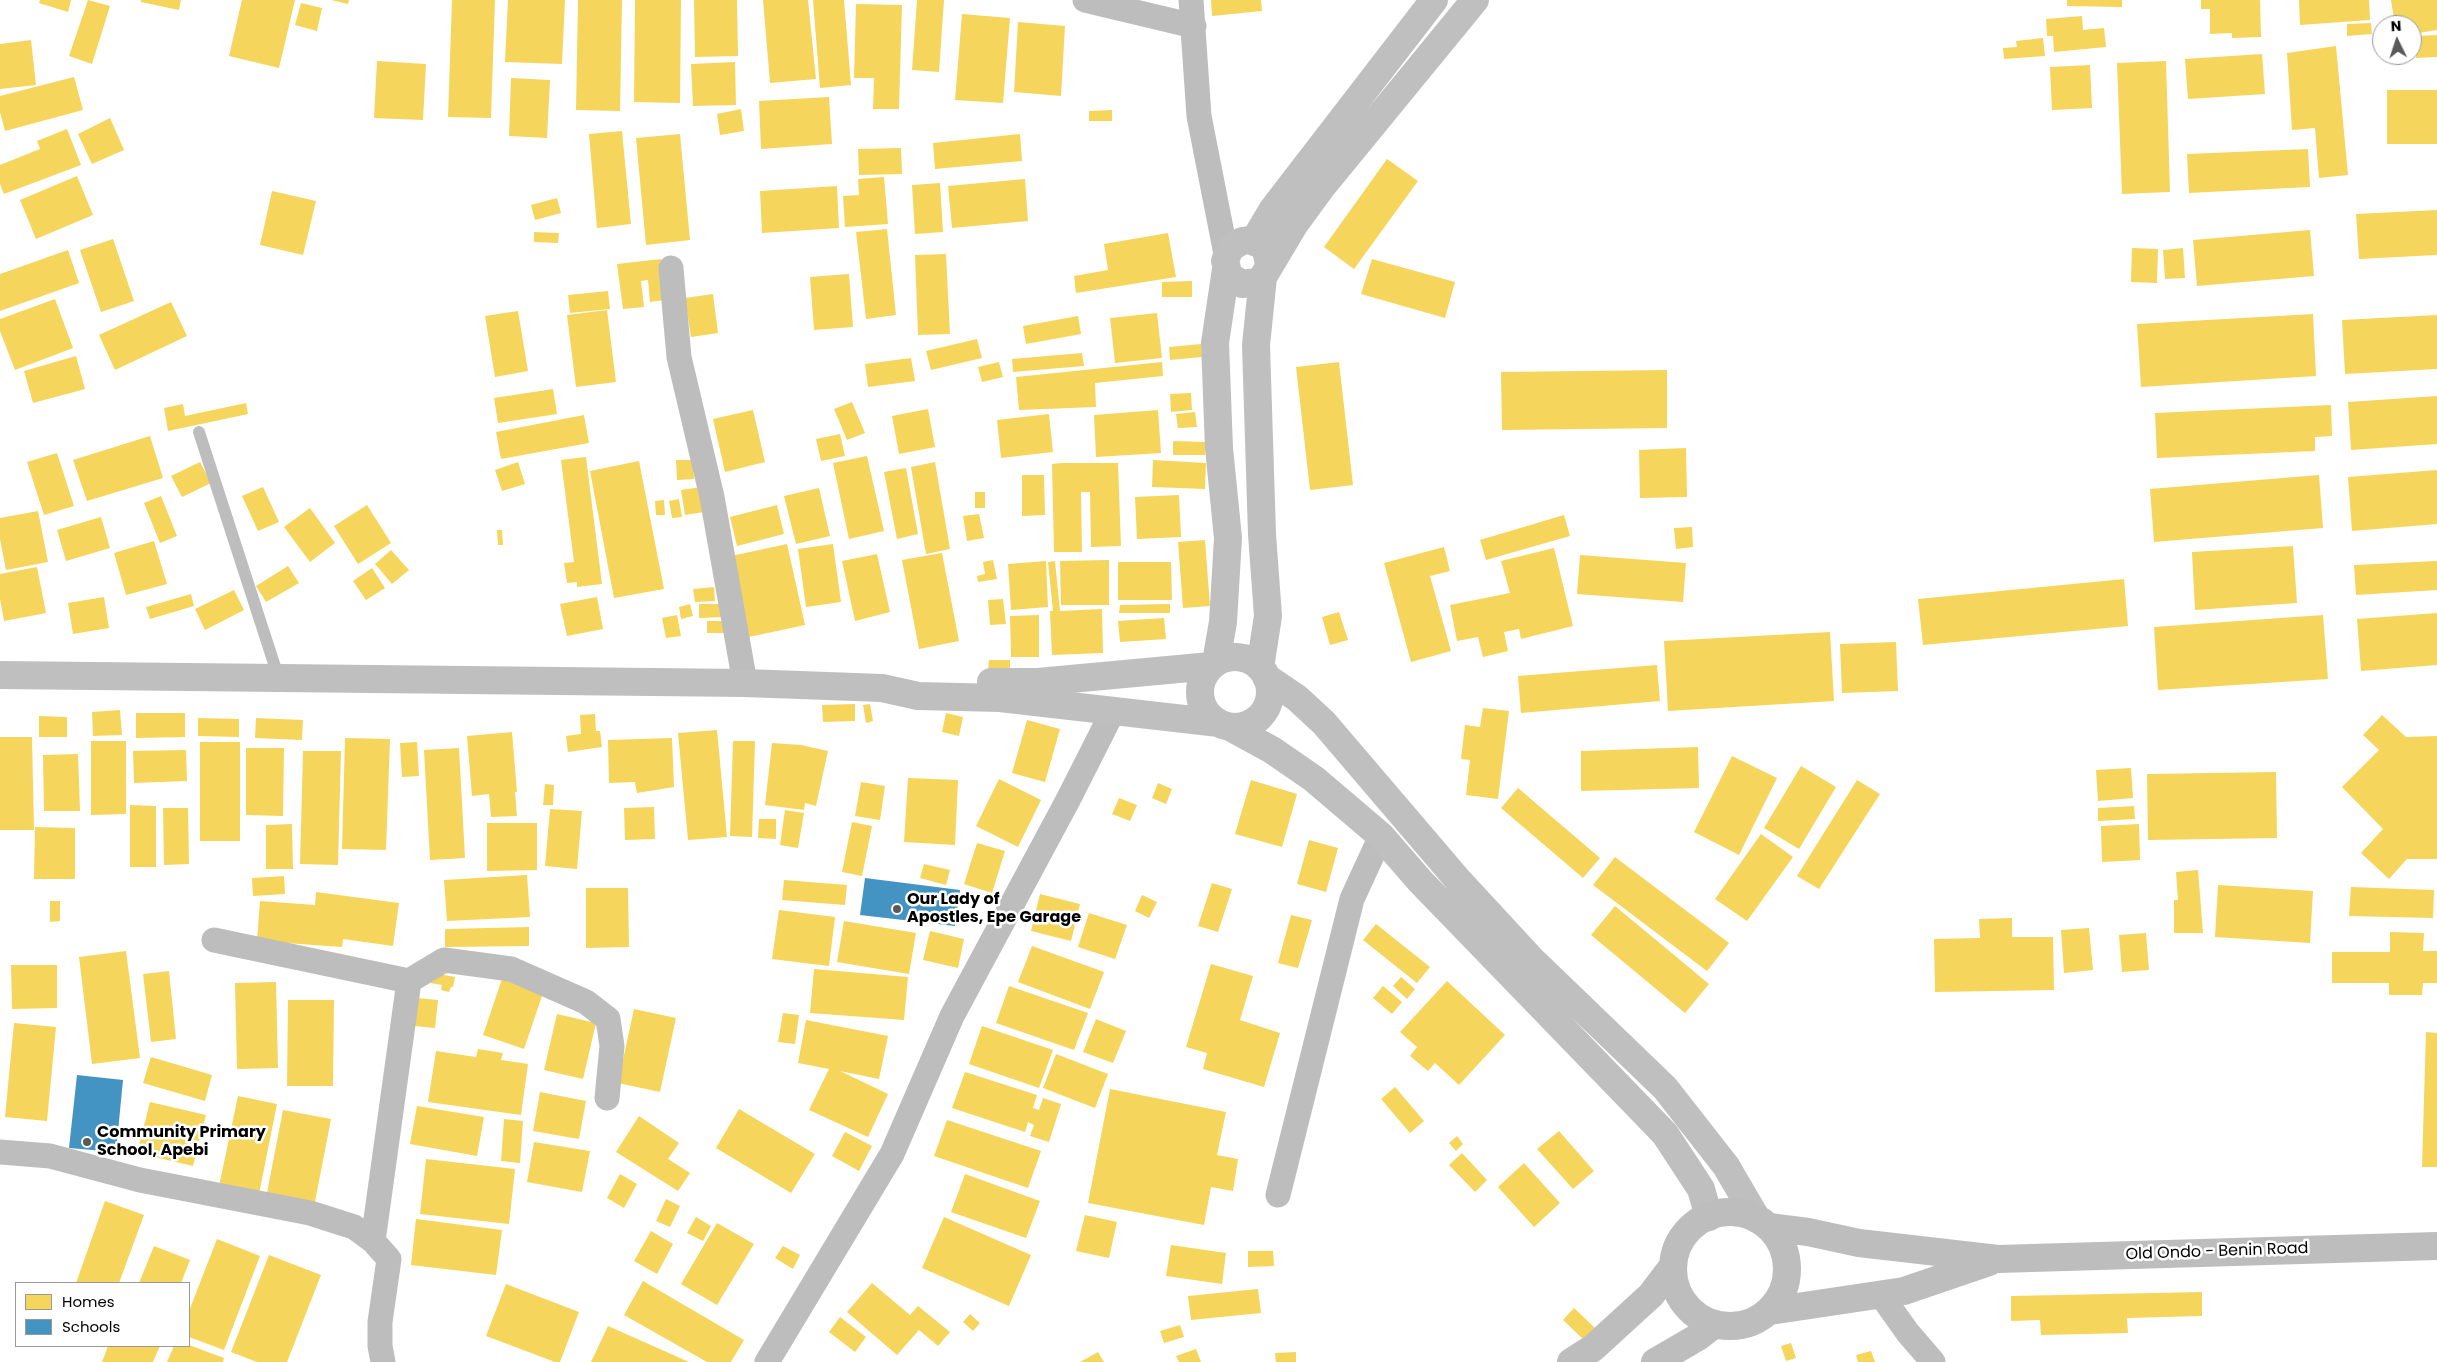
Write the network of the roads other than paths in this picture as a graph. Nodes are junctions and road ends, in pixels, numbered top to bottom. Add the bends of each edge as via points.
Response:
1 (1085, 0) edge
2 (1191, 0) edge
3 (1434, 0) edge
4 (1475, 0) edge
5 (1194, 26) junction
6 (1254, 241) junction
7 (1226, 262) junction
8 (671, 268) dead end
9 (1266, 270) junction
10 (199, 432) dead end
11 (1214, 664) junction
12 (1263, 672) junction
13 (0, 675) edge
14 (279, 679) junction
15 (746, 683) junction
16 (882, 688) junction
17 (1112, 711) junction
18 (1224, 725) junction
19 (1380, 836) junction
20 (214, 940) dead end
21 (409, 981) junction
22 (608, 1098) dead end
23 (0, 1152) edge
24 (1278, 1195) dead end
25 (1709, 1217) junction
26 (1763, 1223) junction
27 (373, 1241) junction
28 (2437, 1246) edge
29 (1998, 1259) junction
30 (1673, 1266) junction
31 (1881, 1295) junction
32 (1770, 1311) junction
33 (1715, 1324) junction
34 (383, 1362) edge
35 (767, 1362) edge
36 (1571, 1362) edge
37 (1655, 1362) edge
38 (1933, 1362) edge

1 - 5 street
2 - 5 street
3 - 6 street via 1273,209
4 - 9 street via 1322,188
5 - 7 street via 1199,116
6 - 7 street via 1242,240 1235,244
6 - 9 street via 1266,250
7 - 9 street via 1235,281 1242,284 1257,282
7 - 11 street via 1215,343 1219,448 1228,538 1223,622
8 - 15 street via 679,357 712,497
9 - 12 street via 1256,345 1268,616
10 - 14 lane
11 - 12 street via 1239,657 1251,661
11 - 16 street via 1038,682 910,684
11 - 18 street via 1202,680 1200,697 1206,713
12 - 18 street via 1270,687 1269,698 1259,718 1239,727
12 - 26 street via 1324,723 1511,938 1665,1088 1726,1166
13 - 14 street
14 - 15 street
15 - 16 street
16 - 17 street via 918,696 1000,698
17 - 18 street
17 - 35 street via 952,1016 892,1154
18 - 19 street via 1272,750 1314,779
19 - 24 street via 1352,899
19 - 25 street via 1665,1134 1701,1189
20 - 21 street
21 - 22 street via 444,960 511,969 586,1002 608,1019 612,1046
21 - 27 street
23 - 27 street via 50,1156 140,1180 310,1213 354,1227
25 - 26 main road, Old Ondo - Benin Road via 1725,1213 1742,1214
25 - 30 main road, Old Ondo - Benin Road via 1684,1237 1676,1251
26 - 29 main road, Old Ondo - Benin Road via 1859,1243
26 - 32 main road, Old Ondo - Benin Road via 1781,1242 1787,1260 1787,1278 1781,1296
27 - 34 street via 388,1258 380,1322
28 - 29 main road, Old Ondo - Benin Road
29 - 31 main road, Old Ondo - Benin Road via 1904,1292
30 - 33 main road, Old Ondo - Benin Road via 1675,1285 1684,1303 1697,1316
30 - 36 main road, Old Ondo - Benin Road via 1651,1296 1593,1348
31 - 32 main road, Old Ondo - Benin Road
31 - 38 street
32 - 33 main road, Old Ondo - Benin Road via 1744,1325
33 - 37 main road via 1698,1338

